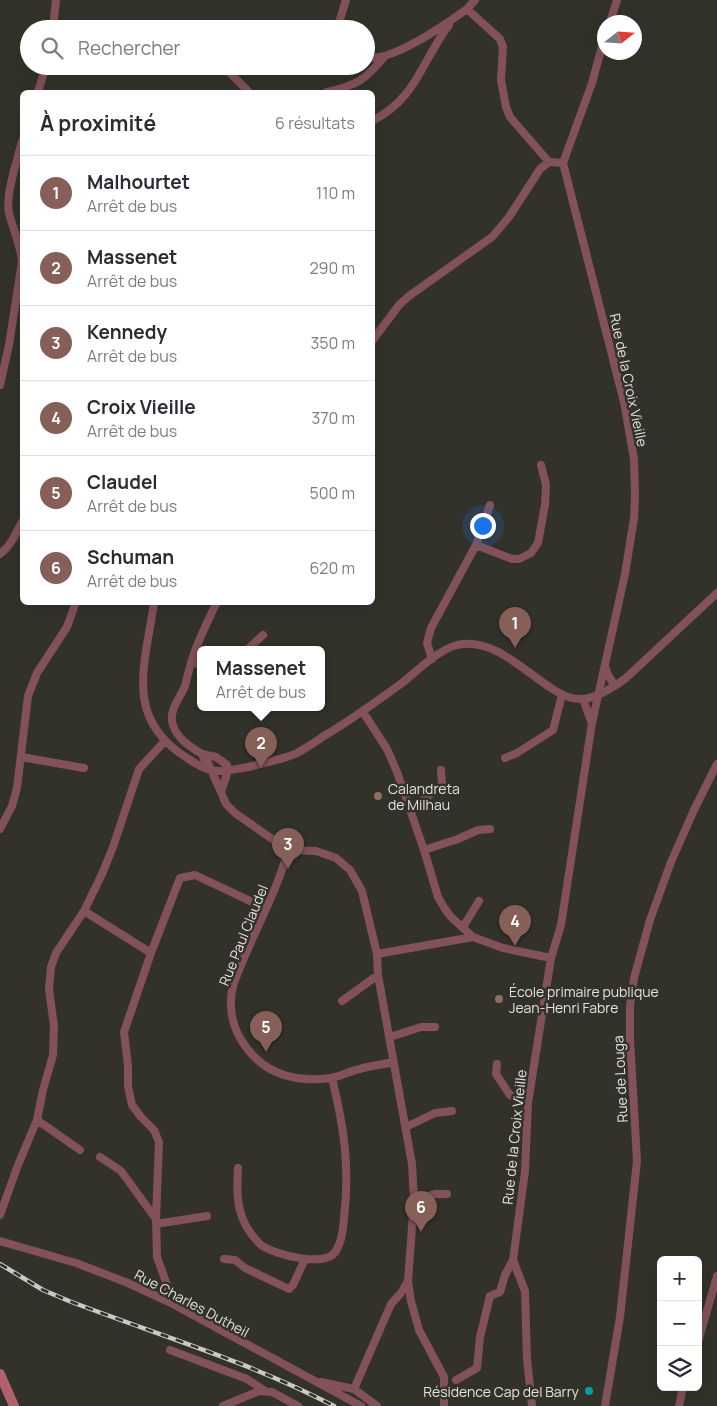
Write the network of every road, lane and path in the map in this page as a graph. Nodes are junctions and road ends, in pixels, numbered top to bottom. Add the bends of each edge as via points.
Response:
1 (56, 0) edge
2 (346, 0) edge
3 (475, 0) edge
4 (617, 0) edge
5 (467, 9) junction
6 (612, 15) edge
7 (455, 18) junction
8 (54, 20) edge
9 (340, 20) edge
10 (386, 55) junction
11 (375, 58) edge
12 (598, 60) edge
13 (375, 68) edge
14 (43, 75) edge
15 (231, 75) edge
16 (368, 75) edge
17 (39, 90) edge
18 (247, 90) edge
19 (334, 90) edge
20 (375, 120) edge
21 (20, 149) edge
22 (549, 162) junction
23 (563, 163) junction
24 (20, 249) edge
25 (20, 274) edge
26 (375, 337) edge
27 (0, 385) edge
28 (541, 465) dead end
29 (490, 505) dead end
30 (20, 525) edge
31 (16, 532) junction
32 (476, 545) junction
33 (0, 549) edge
34 (0, 554) edge
35 (717, 593) edge
36 (75, 605) edge
37 (154, 605) edge
38 (215, 605) edge
39 (263, 635) dead end
40 (198, 646) edge
41 (251, 646) edge
42 (197, 648) edge
43 (432, 659) junction
44 (191, 662) junction
45 (197, 663) edge
46 (605, 664) junction
47 (615, 686) junction
48 (562, 695) junction
49 (597, 695) junction
50 (586, 698) junction
51 (364, 712) junction
52 (592, 723) junction
53 (166, 741) junction
54 (202, 754) junction
55 (21, 757) junction
56 (505, 758) dead end
57 (717, 764) edge
58 (209, 766) junction
59 (84, 768) dead end
60 (228, 768) junction
61 (441, 770) dead end
62 (221, 792) junction
63 (411, 810) junction
64 (0, 829) edge
65 (490, 829) dead end
66 (288, 850) junction
67 (424, 850) junction
68 (479, 901) dead end
69 (265, 908) junction
70 (84, 911) junction
71 (463, 927) junction
72 (473, 937) junction
73 (152, 953) junction
74 (376, 954) junction
75 (551, 958) junction
76 (378, 975) junction
77 (342, 1001) dead end
78 (435, 1027) dead end
79 (390, 1037) junction
80 (393, 1062) junction
81 (497, 1064) dead end
82 (332, 1078) junction
83 (528, 1102) junction
84 (452, 1111) dead end
85 (37, 1120) junction
86 (406, 1127) junction
87 (80, 1150) dead end
88 (100, 1157) dead end
89 (238, 1168) dead end
90 (447, 1194) dead end
91 (414, 1200) junction
92 (0, 1215) edge
93 (207, 1216) dead end
94 (156, 1222) junction
95 (0, 1240) edge
96 (224, 1259) dead end
97 (305, 1259) junction
98 (513, 1260) junction
99 (717, 1276) edge
100 (408, 1280) junction
101 (715, 1290) edge
102 (169, 1302) junction
103 (702, 1330) edge
104 (170, 1350) dead end
105 (0, 1374) edge
106 (312, 1380) junction
107 (456, 1380) dead end
108 (354, 1389) junction
109 (265, 1391) junction
110 (682, 1391) edge
111 (14, 1406) edge
112 (223, 1406) edge
113 (298, 1406) edge
114 (361, 1406) edge
115 (377, 1406) edge
116 (444, 1406) edge
117 (532, 1406) edge
118 (605, 1406) edge
119 (679, 1406) edge

1 - 8 street
2 - 9 street
3 - 5 street
4 - 6 street
5 - 7 street
5 - 22 street via 500,40 503,47 501,80 510,117
7 - 10 street via 430,35
7 - 20 street via 439,38 413,86 386,114
10 - 11 street
10 - 13 street
12 - 23 street
14 - 17 street
15 - 18 street
16 - 19 street via 355,84
21 - 24 street via 8,210
22 - 23 street
22 - 26 street via 540,169 509,217 492,236 409,296
23 - 46 street, Rue de la Croix Vieille via 624,400 634,459 634,518
25 - 27 street
28 - 32 street via 546,505 538,544 531,553 519,560
29 - 32 street
30 - 31 street
31 - 33 street
31 - 34 street via 9,547
32 - 43 street via 432,628 427,643
35 - 47 street
36 - 55 street via 67,627 37,673 28,696
37 - 53 street via 142,695 151,723
38 - 40 street
39 - 41 street
42 - 44 street
43 - 48 street via 458,645 481,646 504,656
43 - 51 street
44 - 45 street
44 - 54 street via 171,718 181,738
46 - 47 street
46 - 49 street, Rue de la Croix Vieille
47 - 49 street
48 - 50 street
48 - 56 street via 552,730
49 - 50 street
49 - 52 street, Rue de la Croix Vieille
50 - 52 street, Rue de la Croix Vieille
51 - 60 street via 297,753 248,767
51 - 63 street via 387,749
52 - 75 street, Rue de la Croix Vieille via 561,925
53 - 58 street via 194,762
53 - 70 street via 138,769 113,847
54 - 58 street
54 - 60 street via 216,757
55 - 59 street
55 - 64 street via 12,806
57 - 118 street, Rue de Louga via 671,862 634,978 630,1031 637,1162 620,1317
58 - 60 street
58 - 62 street
60 - 62 street
61 - 63 street via 442,785
62 - 66 street via 226,804 236,813
63 - 67 street
65 - 67 street via 478,830
66 - 69 street, Rue Paul Claudel via 282,874
66 - 74 street via 323,853 336,858 350,870 362,890
67 - 71 street via 438,897 451,917
68 - 71 street
69 - 73 street via 195,875 180,878
69 - 82 street, Rue Paul Claudel via 234,985 232,1020 235,1028 245,1046 270,1070 293,1078
70 - 73 street
70 - 85 street via 56,953 51,967 53,1055
71 - 72 street
72 - 74 street
72 - 75 street via 516,952
73 - 94 street via 124,1032 132,1105 154,1130 159,1142
74 - 76 street
75 - 83 street, Rue de la Croix Vieille
76 - 77 street
76 - 79 street
78 - 79 street
79 - 80 street
80 - 82 street, Rue Paul Claudel
80 - 86 street
81 - 83 street via 496,1074 510,1095
82 - 97 street via 344,1134 348,1178 341,1239 336,1252 328,1257
83 - 98 street, Rue de la Croix Vieille via 525,1171
84 - 86 street via 435,1113
85 - 87 street
85 - 92 street
86 - 91 street
88 - 94 street via 121,1172
89 - 97 street via 237,1191 245,1225 261,1244 280,1255
90 - 91 street
91 - 100 street
93 - 94 street
94 - 102 street via 157,1257
95 - 102 street, Rue Charles Dutheil via 76,1263
96 - 97 street via 235,1260 289,1289
98 - 107 street via 500,1292 490,1296 476,1368
98 - 117 street, Rue de la Croix Vieille via 525,1291
99 - 101 street
100 - 108 street via 392,1304
100 - 116 street via 420,1330 444,1377
101 - 103 street
102 - 106 street, Rue Charles Dutheil
104 - 109 street via 247,1379
105 - 111 street
106 - 108 street, Rue Charles Dutheil
106 - 114 street, Rue Charles Dutheil
108 - 115 street, Rue Charles Dutheil
109 - 112 street
109 - 113 street
110 - 119 street

